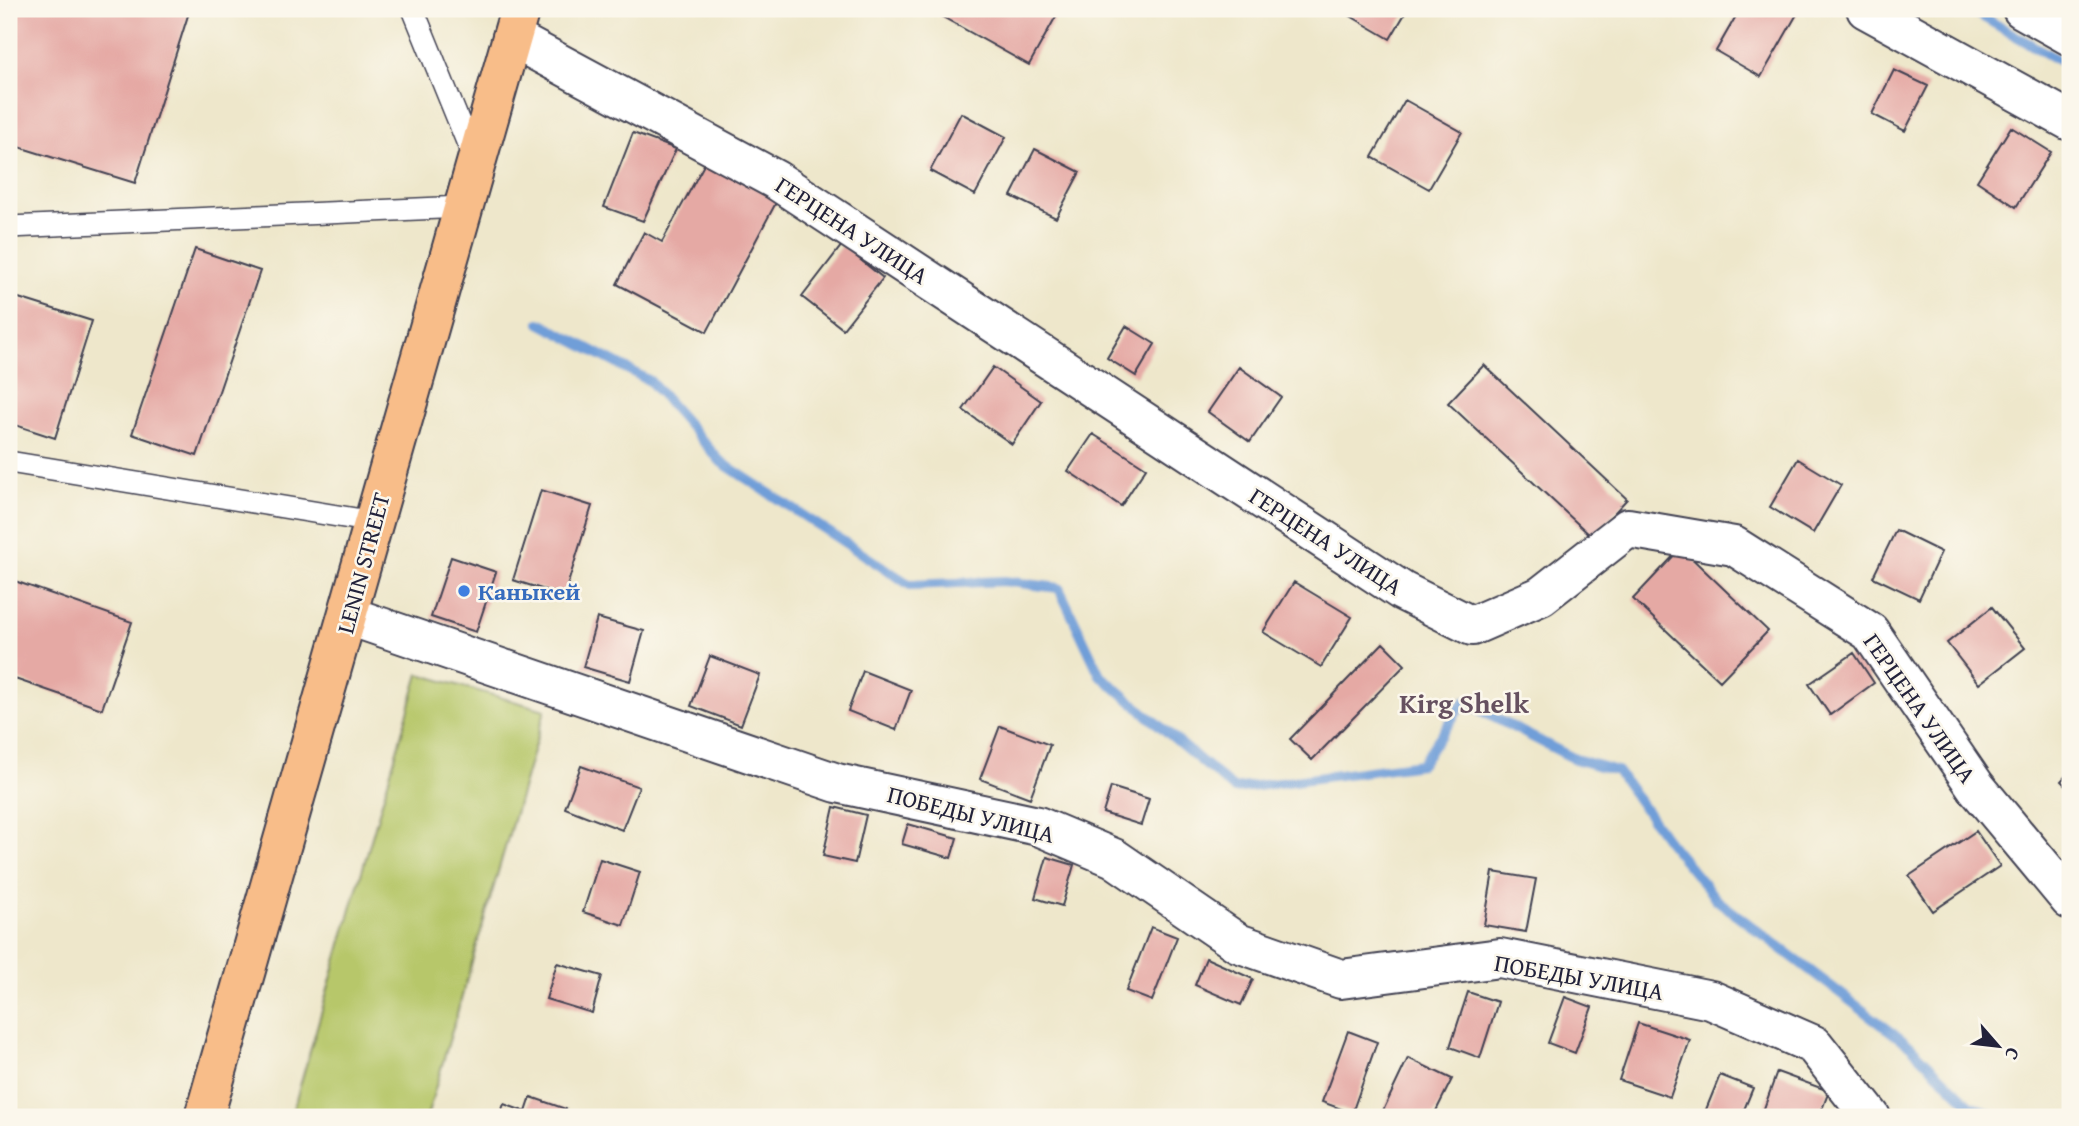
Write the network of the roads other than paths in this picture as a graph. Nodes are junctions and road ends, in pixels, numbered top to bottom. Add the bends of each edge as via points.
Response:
1 (413, 9) edge
2 (1866, 9) edge
3 (2022, 9) edge
4 (516, 24) edge
5 (2070, 36) edge
6 (2070, 121) edge
7 (475, 162) junction
8 (463, 207) junction
9 (9, 227) edge
10 (9, 462) edge
11 (374, 522) junction
12 (349, 616) junction
13 (2070, 900) edge
14 (204, 1117) edge
15 (1871, 1117) edge

1 - 7 lane
2 - 6 street
3 - 5 street
4 - 7 main road, LENIN STREET
4 - 13 street, ГЕРЦЕНА УЛИЦА via 776,180 1402,592 1472,626 1541,596 1628,528 1734,546 1870,632 1976,787
7 - 8 main road, LENIN STREET
8 - 9 lane
8 - 11 main road, LENIN STREET
10 - 11 lane
11 - 12 main road, LENIN STREET
12 - 14 main road, LENIN STREET
12 - 15 street, ПОБЕДЫ УЛИЦА via 836,783 1038,826 1114,858 1238,943 1341,979 1500,958 1711,1000 1814,1045

